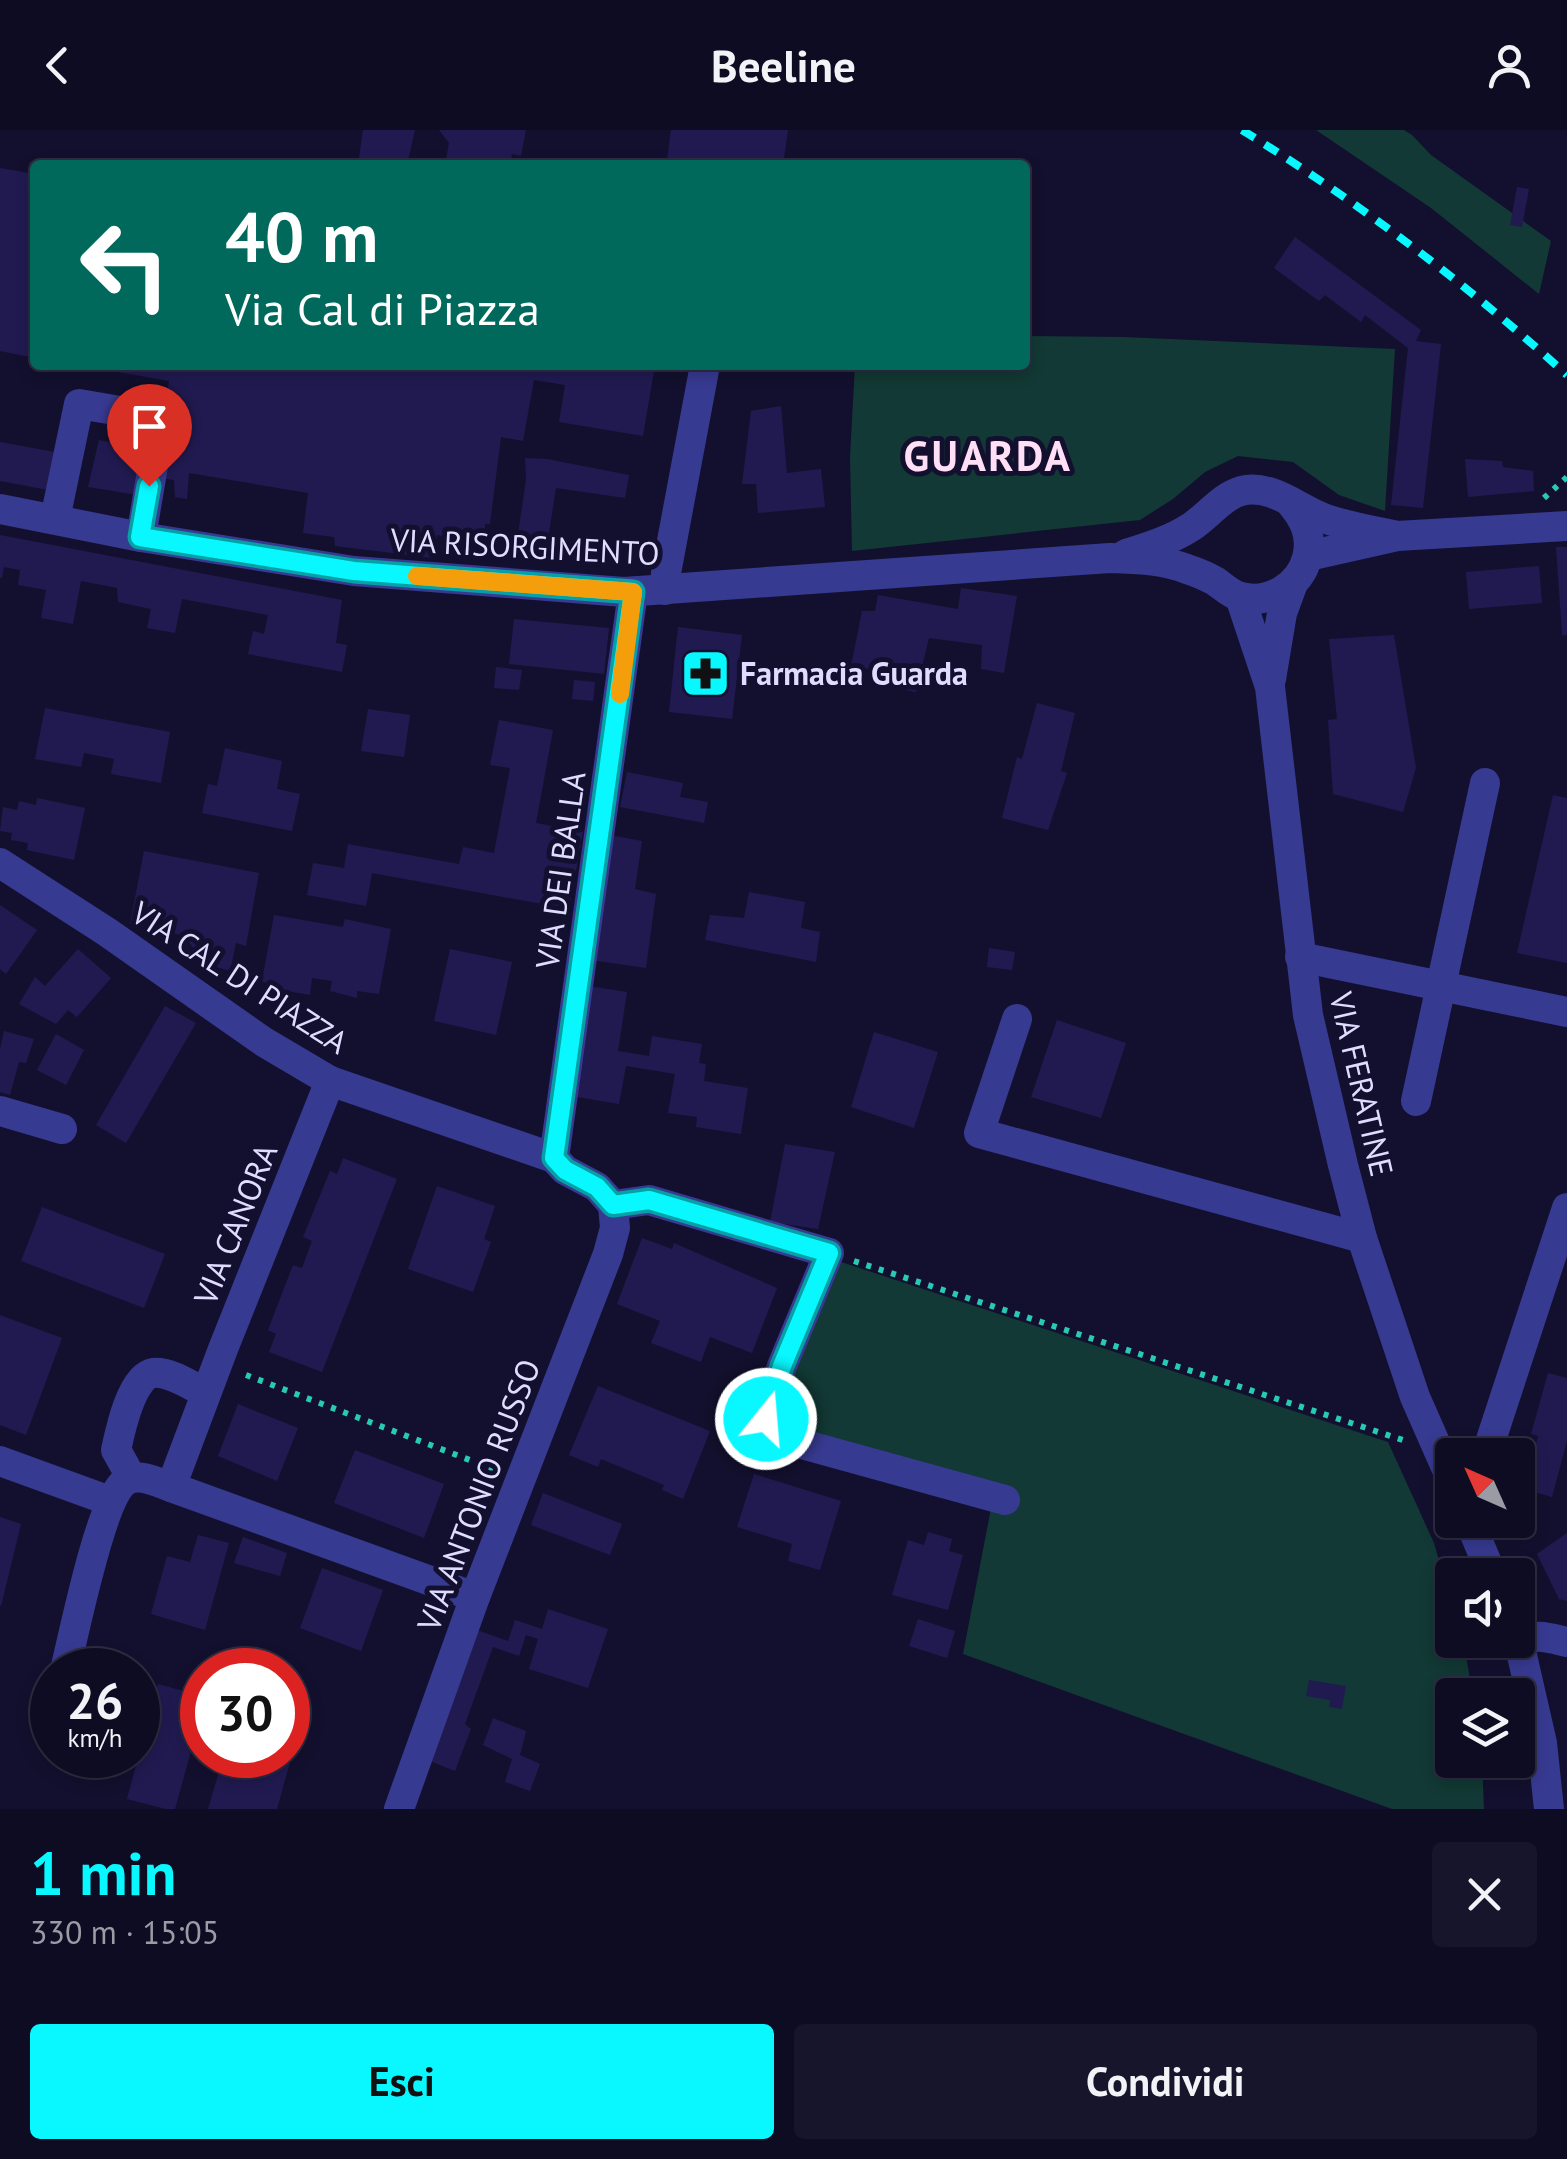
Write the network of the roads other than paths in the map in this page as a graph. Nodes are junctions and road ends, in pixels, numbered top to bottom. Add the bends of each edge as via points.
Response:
1 (704, 370) edge
2 (1290, 502) junction
3 (1215, 508) junction
4 (0, 509) edge
5 (55, 518) junction
6 (1567, 526) edge
7 (1397, 536) junction
8 (140, 537) junction
9 (1110, 558) junction
10 (1301, 570) junction
11 (1228, 589) junction
12 (666, 590) junction
13 (633, 592) junction
14 (1270, 687) junction
15 (1485, 783) dead end
16 (0, 863) edge
17 (1300, 956) junction
18 (1440, 985) junction
19 (1567, 1012) edge
20 (1016, 1019) dead end
21 (330, 1081) junction
22 (1416, 1101) dead end
23 (0, 1111) edge
24 (62, 1129) dead end
25 (554, 1158) junction
26 (613, 1205) junction
27 (1567, 1208) edge
28 (1362, 1238) junction
29 (206, 1393) junction
30 (1492, 1438) edge
31 (1435, 1442) edge
32 (0, 1461) edge
33 (131, 1477) junction
34 (171, 1487) junction
35 (1005, 1500) dead end
36 (110, 1501) junction
37 (476, 1597) junction
38 (1535, 1636) edge
39 (1567, 1642) edge
40 (71, 1648) edge
41 (1522, 1658) edge
42 (399, 1809) edge
43 (1549, 1809) edge

1 - 12 street
2 - 3 street, VIA RISORGIMENTO via 1254,490 1229,496
2 - 7 street, VIA RISORGIMENTO via 1326,519
2 - 10 street via 1310,542
3 - 9 street, VIA RISORGIMENTO via 1171,538
3 - 11 street via 1201,548 1205,566
4 - 5 street, VIA RISORGIMENTO
5 - 8 street, VIA RISORGIMENTO
5 - 8 street via 80,404 161,418
6 - 7 street, VIA RISORGIMENTO
7 - 10 street, VIA RISORGIMENTO
8 - 13 street, VIA RISORGIMENTO via 354,571
9 - 11 street, VIA RISORGIMENTO via 1169,563
9 - 12 street, VIA RISORGIMENTO
10 - 11 street, VIA RISORGIMENTO via 1272,596 1258,599
10 - 14 street, VIA FERATINE via 1282,613
11 - 14 street, VIA FERATINE
12 - 13 street, VIA RISORGIMENTO
13 - 25 street, VIA DEI BALLA
14 - 17 street, VIA FERATINE
15 - 18 street
16 - 21 street, VIA CAL DI PIAZZA
17 - 18 street
17 - 28 street, VIA FERATINE
18 - 19 street
18 - 22 street
20 - 28 street via 979,1133
21 - 25 street, VIA CAL DI PIAZZA
21 - 29 street, VIA CANORA
23 - 24 street
25 - 26 street, VIA CAL DI PIAZZA
26 - 35 street via 649,1200 829,1253 766,1419 792,1441
26 - 37 street, VIA ANTONIO RUSSO via 608,1254
27 - 30 street
28 - 31 street, VIA FERATINE
29 - 33 street via 168,1374 145,1376 122,1420 116,1450
29 - 34 street, VIA CANORA
32 - 36 street
33 - 34 street
33 - 36 street
34 - 37 street
36 - 40 street
37 - 42 street, VIA ANTONIO RUSSO
38 - 39 street
41 - 43 street

